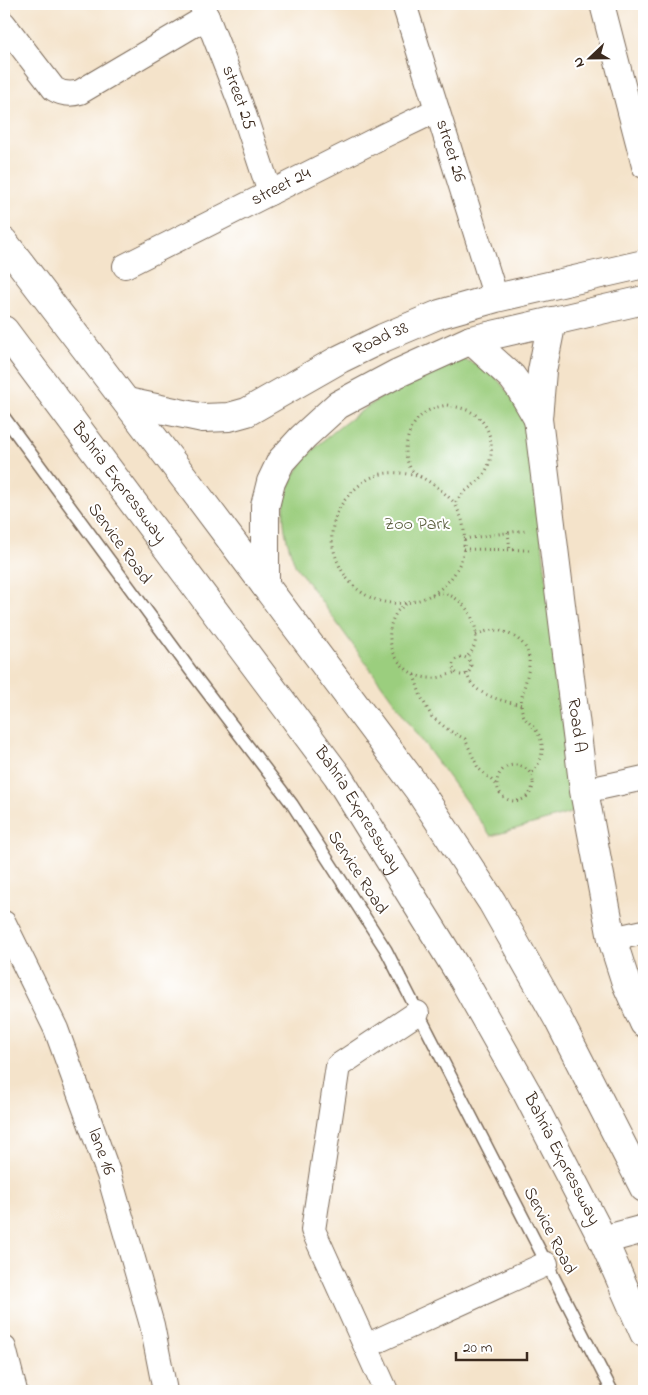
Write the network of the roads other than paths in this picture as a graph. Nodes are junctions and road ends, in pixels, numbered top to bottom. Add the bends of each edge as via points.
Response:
1 (404, 4) edge
2 (602, 4) edge
3 (204, 10) edge
4 (4, 24) edge
5 (634, 86) edge
6 (437, 110) junction
7 (644, 166) edge
8 (270, 193) junction
9 (4, 242) edge
10 (644, 264) edge
11 (125, 266) dead end
12 (496, 298) junction
13 (644, 300) edge
14 (552, 321) junction
15 (4, 330) edge
16 (471, 340) junction
17 (127, 402) junction
18 (4, 417) edge
19 (538, 419) junction
20 (265, 585) junction
21 (634, 780) edge
22 (584, 791) junction
23 (4, 923) edge
24 (644, 932) edge
25 (612, 939) junction
26 (417, 1013) junction
27 (644, 1023) edge
28 (644, 1188) edge
29 (644, 1229) edge
30 (603, 1240) junction
31 (546, 1264) junction
32 (644, 1332) edge
33 (366, 1346) junction
34 (4, 1348) edge
35 (12, 1390) edge
36 (165, 1391) edge
37 (386, 1391) edge
38 (612, 1391) edge

1 - 6 street, street 26
2 - 5 street
3 - 4 street via 74,94 54,89
3 - 8 street, street 25 via 241,105
5 - 7 street
6 - 8 street, street 24
6 - 12 street, street 26
8 - 11 street, street 24
9 - 17 main road
10 - 12 main road, Road 38
12 - 17 main road, Road 38 via 440,314 383,338 247,412 229,417 203,418
13 - 14 main road, Road 38
14 - 16 main road, Road 38
14 - 19 main road via 542,371
15 - 30 main road, Bahria Expressway via 336,774 464,979 526,1090
16 - 19 main road via 512,377
16 - 20 main road, Road 38 via 338,405 282,461 271,482 265,506
17 - 20 main road
18 - 26 lane, Service Road via 292,804 386,950
19 - 22 main road, Road A
20 - 28 main road via 418,789 492,902 558,1019
21 - 22 street
22 - 25 main road, Road A
23 - 36 street, lane 16 via 56,1029 109,1175 152,1325
24 - 25 street
25 - 27 main road, Road A via 626,983
26 - 31 lane, Service Road
26 - 33 street via 338,1066 336,1076 313,1230
29 - 30 main road
30 - 32 main road, Bahria Expressway
31 - 33 street
31 - 38 lane, Service Road
33 - 37 street
34 - 35 street

